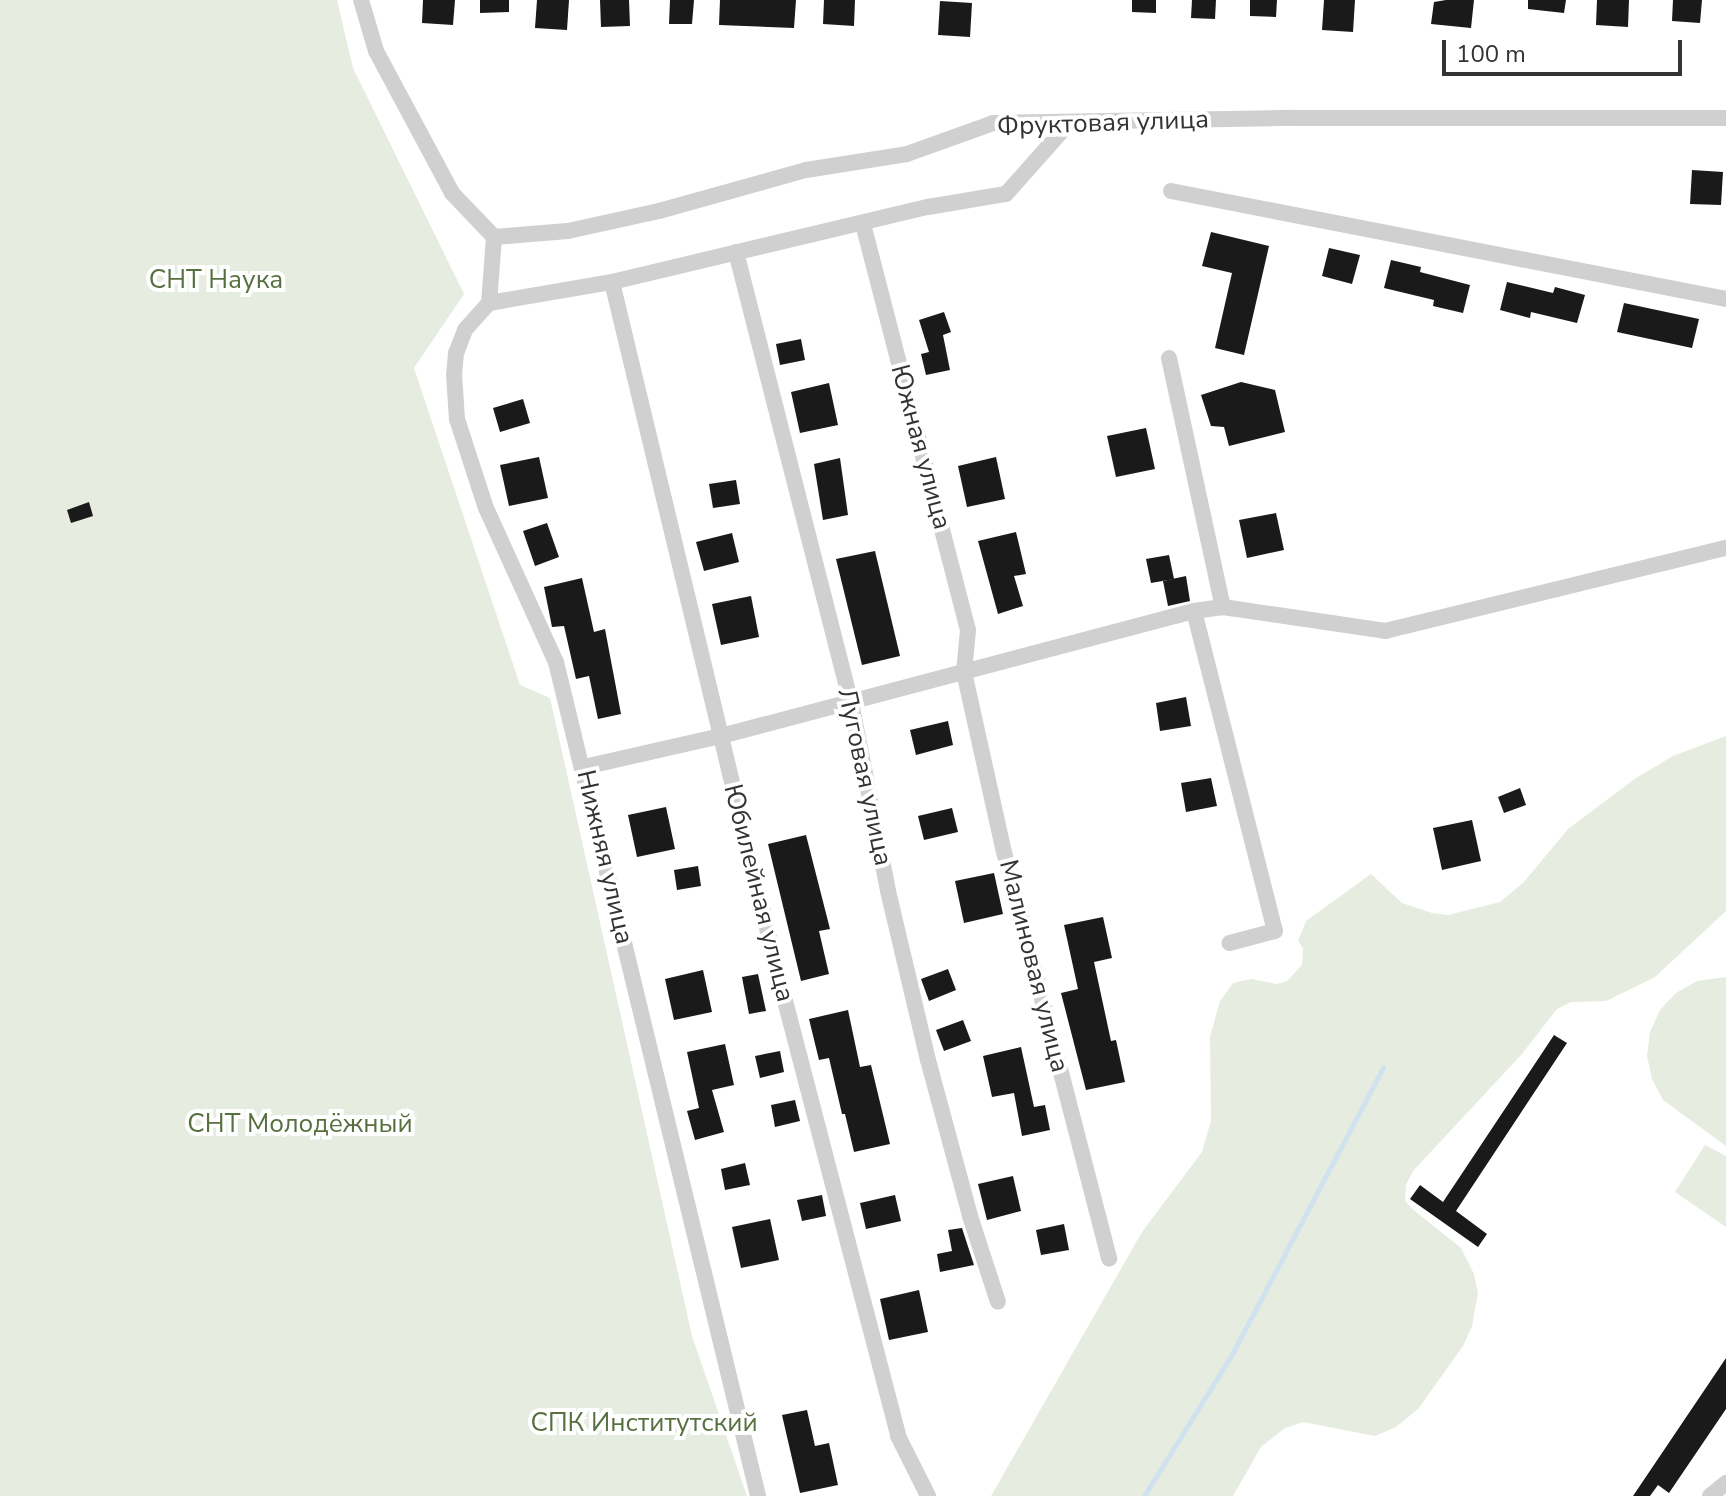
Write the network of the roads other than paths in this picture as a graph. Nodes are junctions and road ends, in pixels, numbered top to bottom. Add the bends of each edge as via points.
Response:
1 (361, 0) edge
2 (1726, 118) edge
3 (1070, 122) junction
4 (1171, 191) dead end
5 (863, 224) junction
6 (494, 237) junction
7 (736, 252) junction
8 (612, 282) junction
9 (1726, 299) edge
10 (489, 303) junction
11 (1169, 358) dead end
12 (1726, 548) edge
13 (1223, 607) junction
14 (1194, 611) junction
15 (964, 672) junction
16 (851, 702) junction
17 (721, 736) junction
18 (584, 767) junction
19 (1230, 943) dead end
20 (1109, 1259) dead end
21 (998, 1302) dead end
22 (1726, 1483) edge
23 (758, 1496) edge
24 (928, 1496) edge
25 (1710, 1496) edge

1 - 6 street via 376,51 452,193
2 - 3 street, Фруктовая улица
3 - 5 street via 1006,194
3 - 6 street, Фруктовая улица via 993,123 907,154 806,170 659,211 568,231
4 - 9 street
5 - 7 street
5 - 15 street, Южная улица via 968,630
6 - 10 street
7 - 8 street
7 - 16 street, Луговая улица
8 - 10 street
8 - 17 street, Юбилейная улица
10 - 18 street, Нижняя улица via 460,340 454,374 457,419 486,508 556,662
11 - 13 street
12 - 13 street via 1385,631
13 - 14 street
14 - 15 street
14 - 19 street via 1275,931
15 - 16 street
15 - 20 street, Малиновая улица via 1004,852
16 - 17 street
16 - 21 street, Луговая улица via 928,1060
17 - 18 street
17 - 24 street, Юбилейная улица via 898,1436
18 - 23 street, Нижняя улица
22 - 25 street

